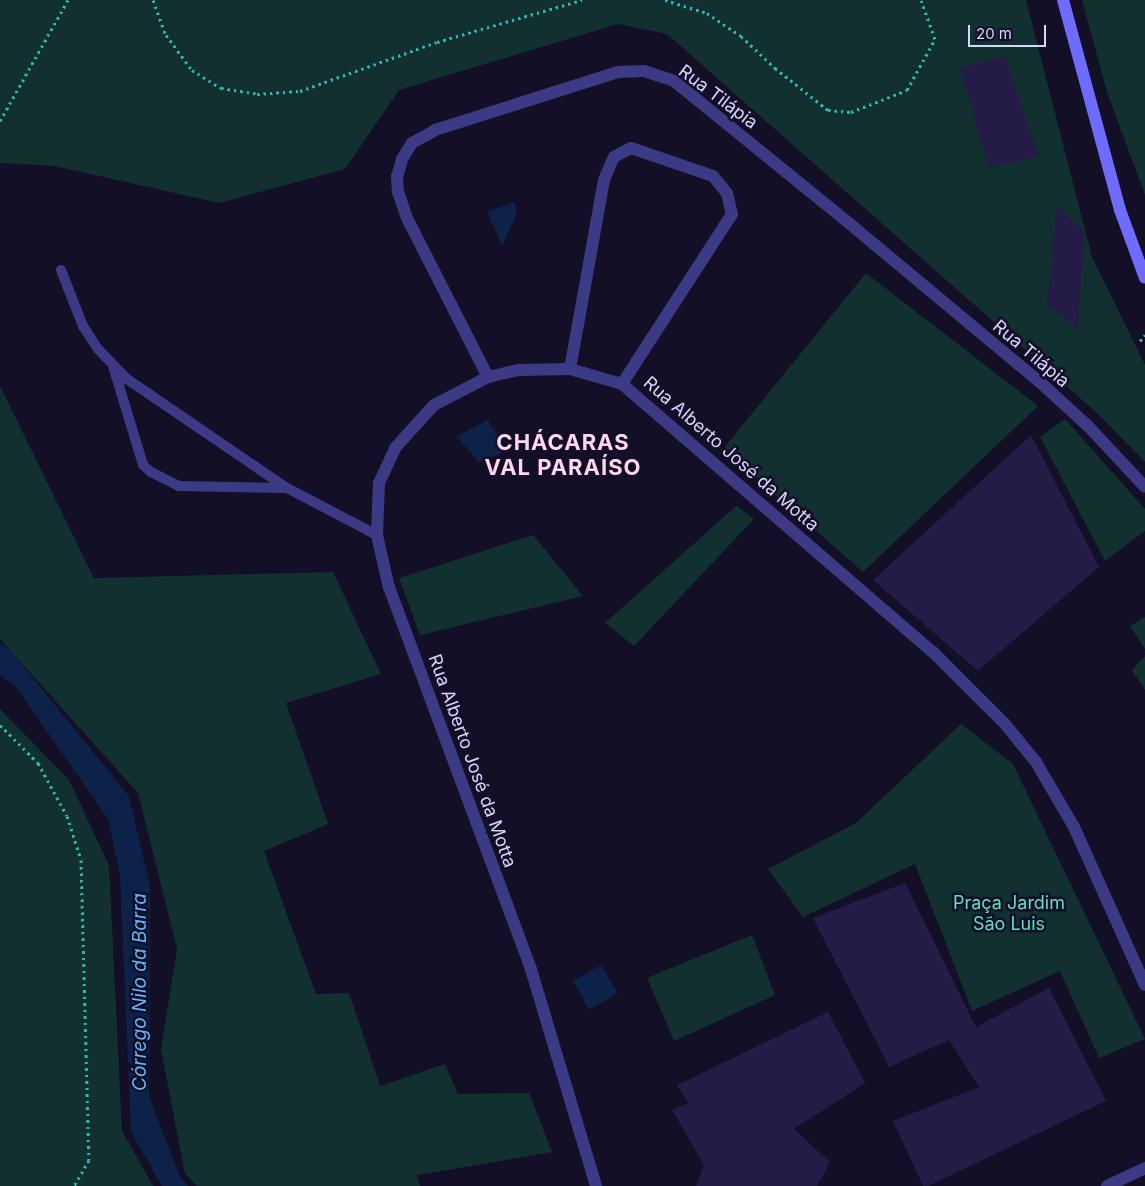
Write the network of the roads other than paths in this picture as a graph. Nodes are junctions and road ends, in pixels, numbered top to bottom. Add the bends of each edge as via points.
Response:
1 (1063, 0) edge
2 (62, 270) dead end
3 (1145, 278) edge
4 (112, 365) junction
5 (570, 370) junction
6 (488, 377) junction
7 (622, 384) junction
8 (1145, 487) edge
9 (287, 488) junction
10 (377, 535) junction
11 (1145, 985) edge
12 (1145, 1168) edge
13 (596, 1186) edge
14 (1107, 1186) edge

1 - 3 main road via 1120,210
2 - 4 lane via 83,326
4 - 9 lane via 146,393
4 - 9 lane via 143,466 151,472 179,486
5 - 6 street, Rua Alberto José da Motta via 519,370
5 - 7 street, Rua Alberto José da Motta
5 - 7 street via 604,180 614,158 631,148 713,176 728,192 732,214
6 - 8 street, Rua Tilápia via 407,218 398,192 397,176 402,159 412,143 435,130 618,72 644,71 674,81 863,235 1041,383 1094,432
6 - 10 street, Rua Alberto José da Motta via 434,405 396,448 379,483
7 - 11 street, Rua Alberto José da Motta via 933,652 1005,724 1036,762 1074,827
9 - 10 lane
10 - 13 street, Rua Alberto José da Motta via 390,588 531,969
12 - 14 street

